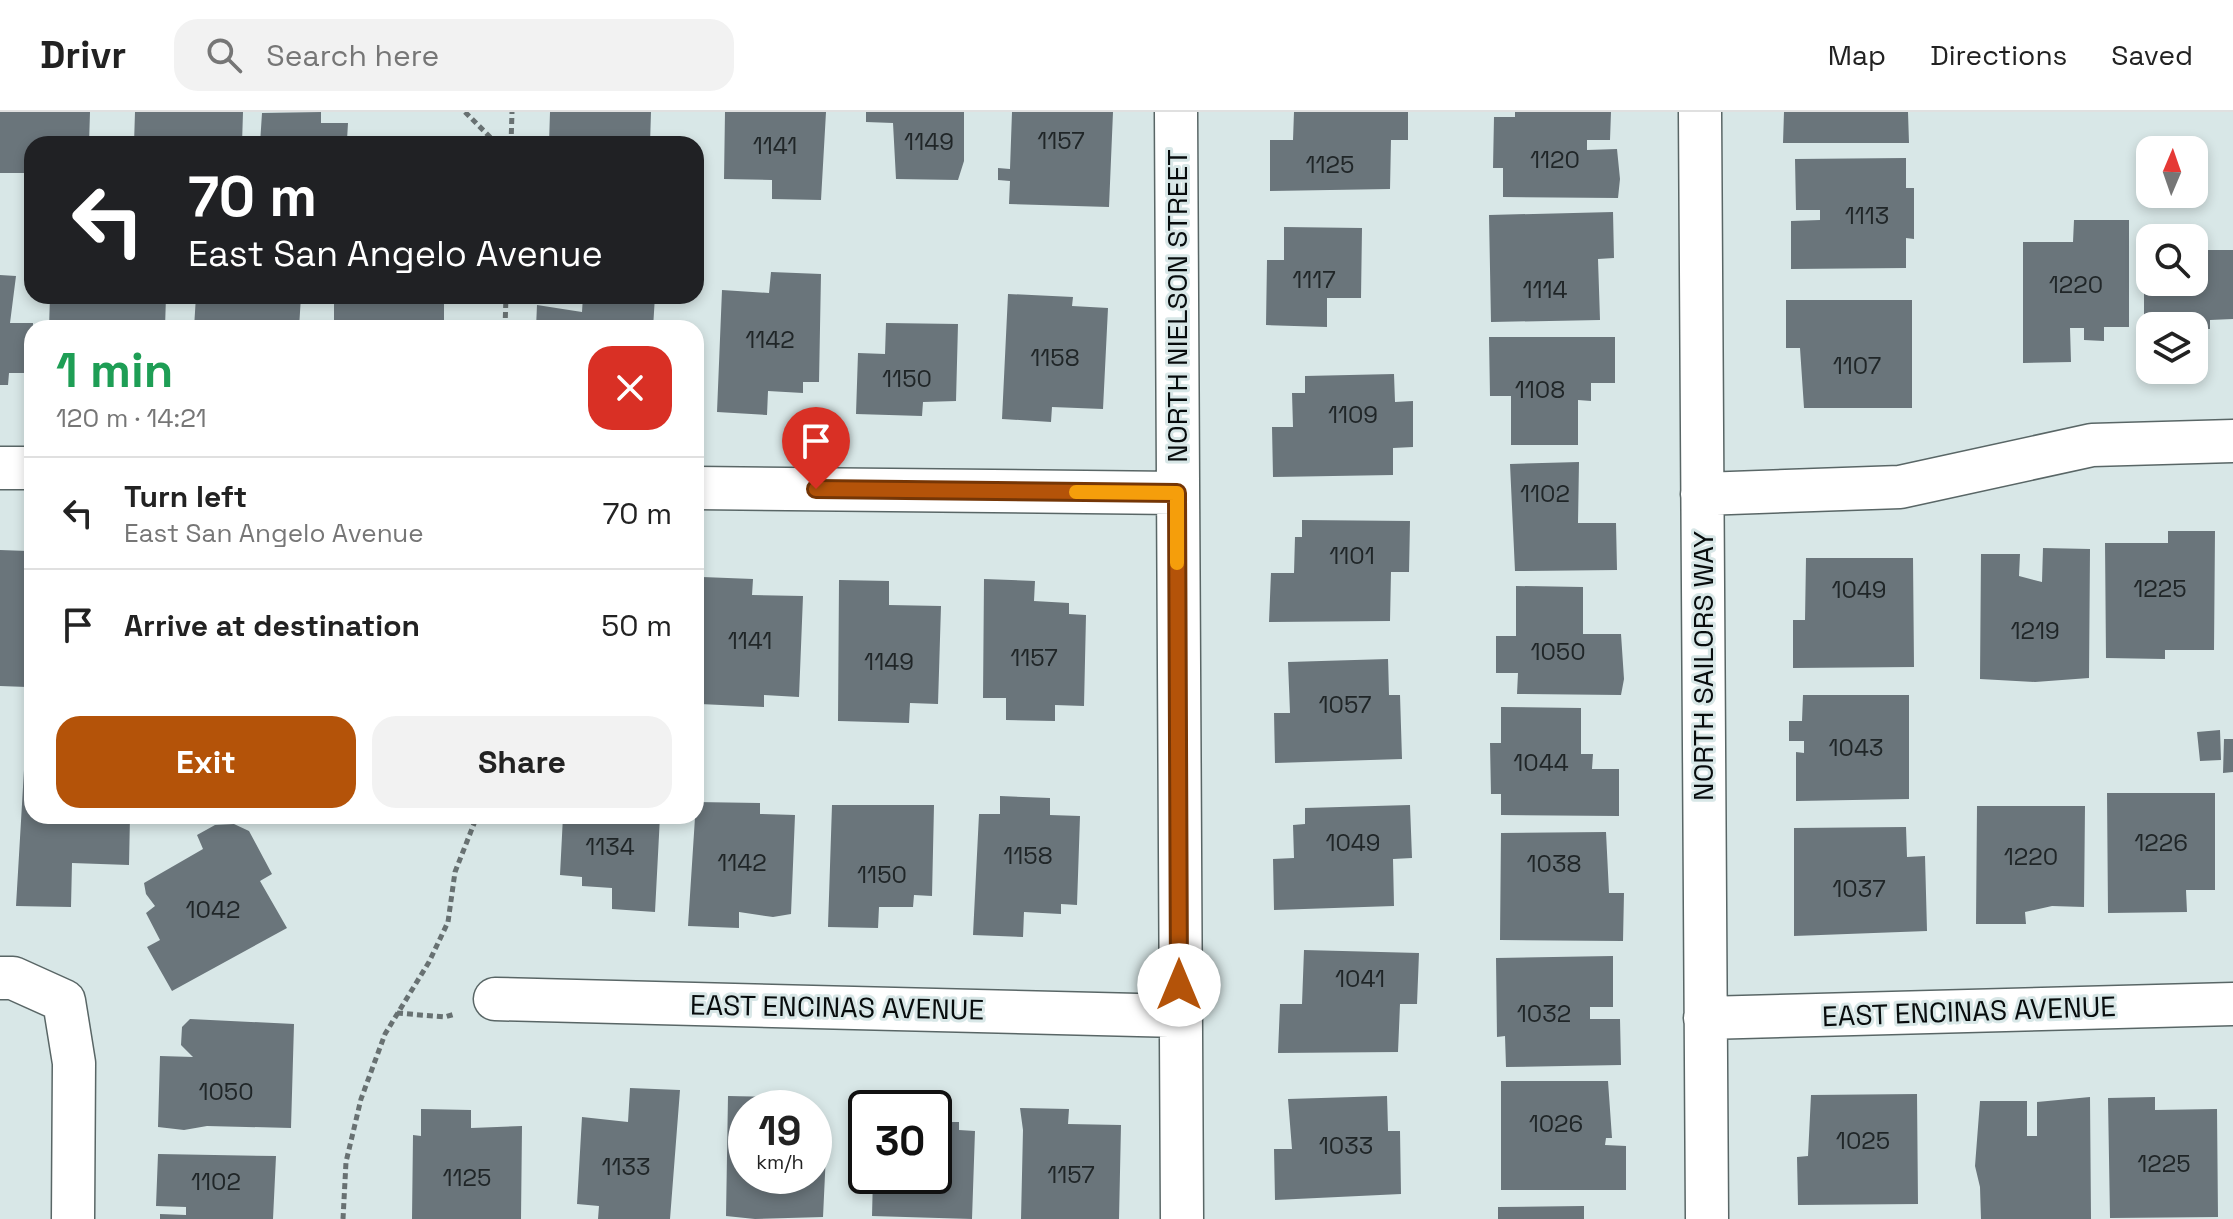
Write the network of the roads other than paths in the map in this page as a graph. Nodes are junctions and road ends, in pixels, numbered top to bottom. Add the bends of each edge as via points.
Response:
1 (1176, 112) edge
2 (1700, 112) edge
3 (2233, 441) edge
4 (0, 468) edge
5 (24, 468) edge
6 (704, 488) edge
7 (1177, 493) junction
8 (1702, 494) junction
9 (0, 978) edge
10 (495, 999) road end
11 (2233, 1004) edge
12 (1179, 1016) junction
13 (1705, 1018) junction
14 (73, 1219) edge
15 (1182, 1219) edge
16 (1707, 1219) edge

1 - 7 street, NORTH NIELSON STREET
2 - 8 street, NORTH SAILORS WAY
3 - 8 street via 2092,445 1900,487
4 - 5 street
6 - 7 street
7 - 12 street, NORTH NIELSON STREET
8 - 13 street, NORTH SAILORS WAY
9 - 14 street via 13,978 64,1001 74,1063
10 - 12 street, EAST ENCINAS AVENUE
11 - 13 street, EAST ENCINAS AVENUE
12 - 15 street, NORTH NIELSON STREET
13 - 16 street, NORTH SAILORS WAY

